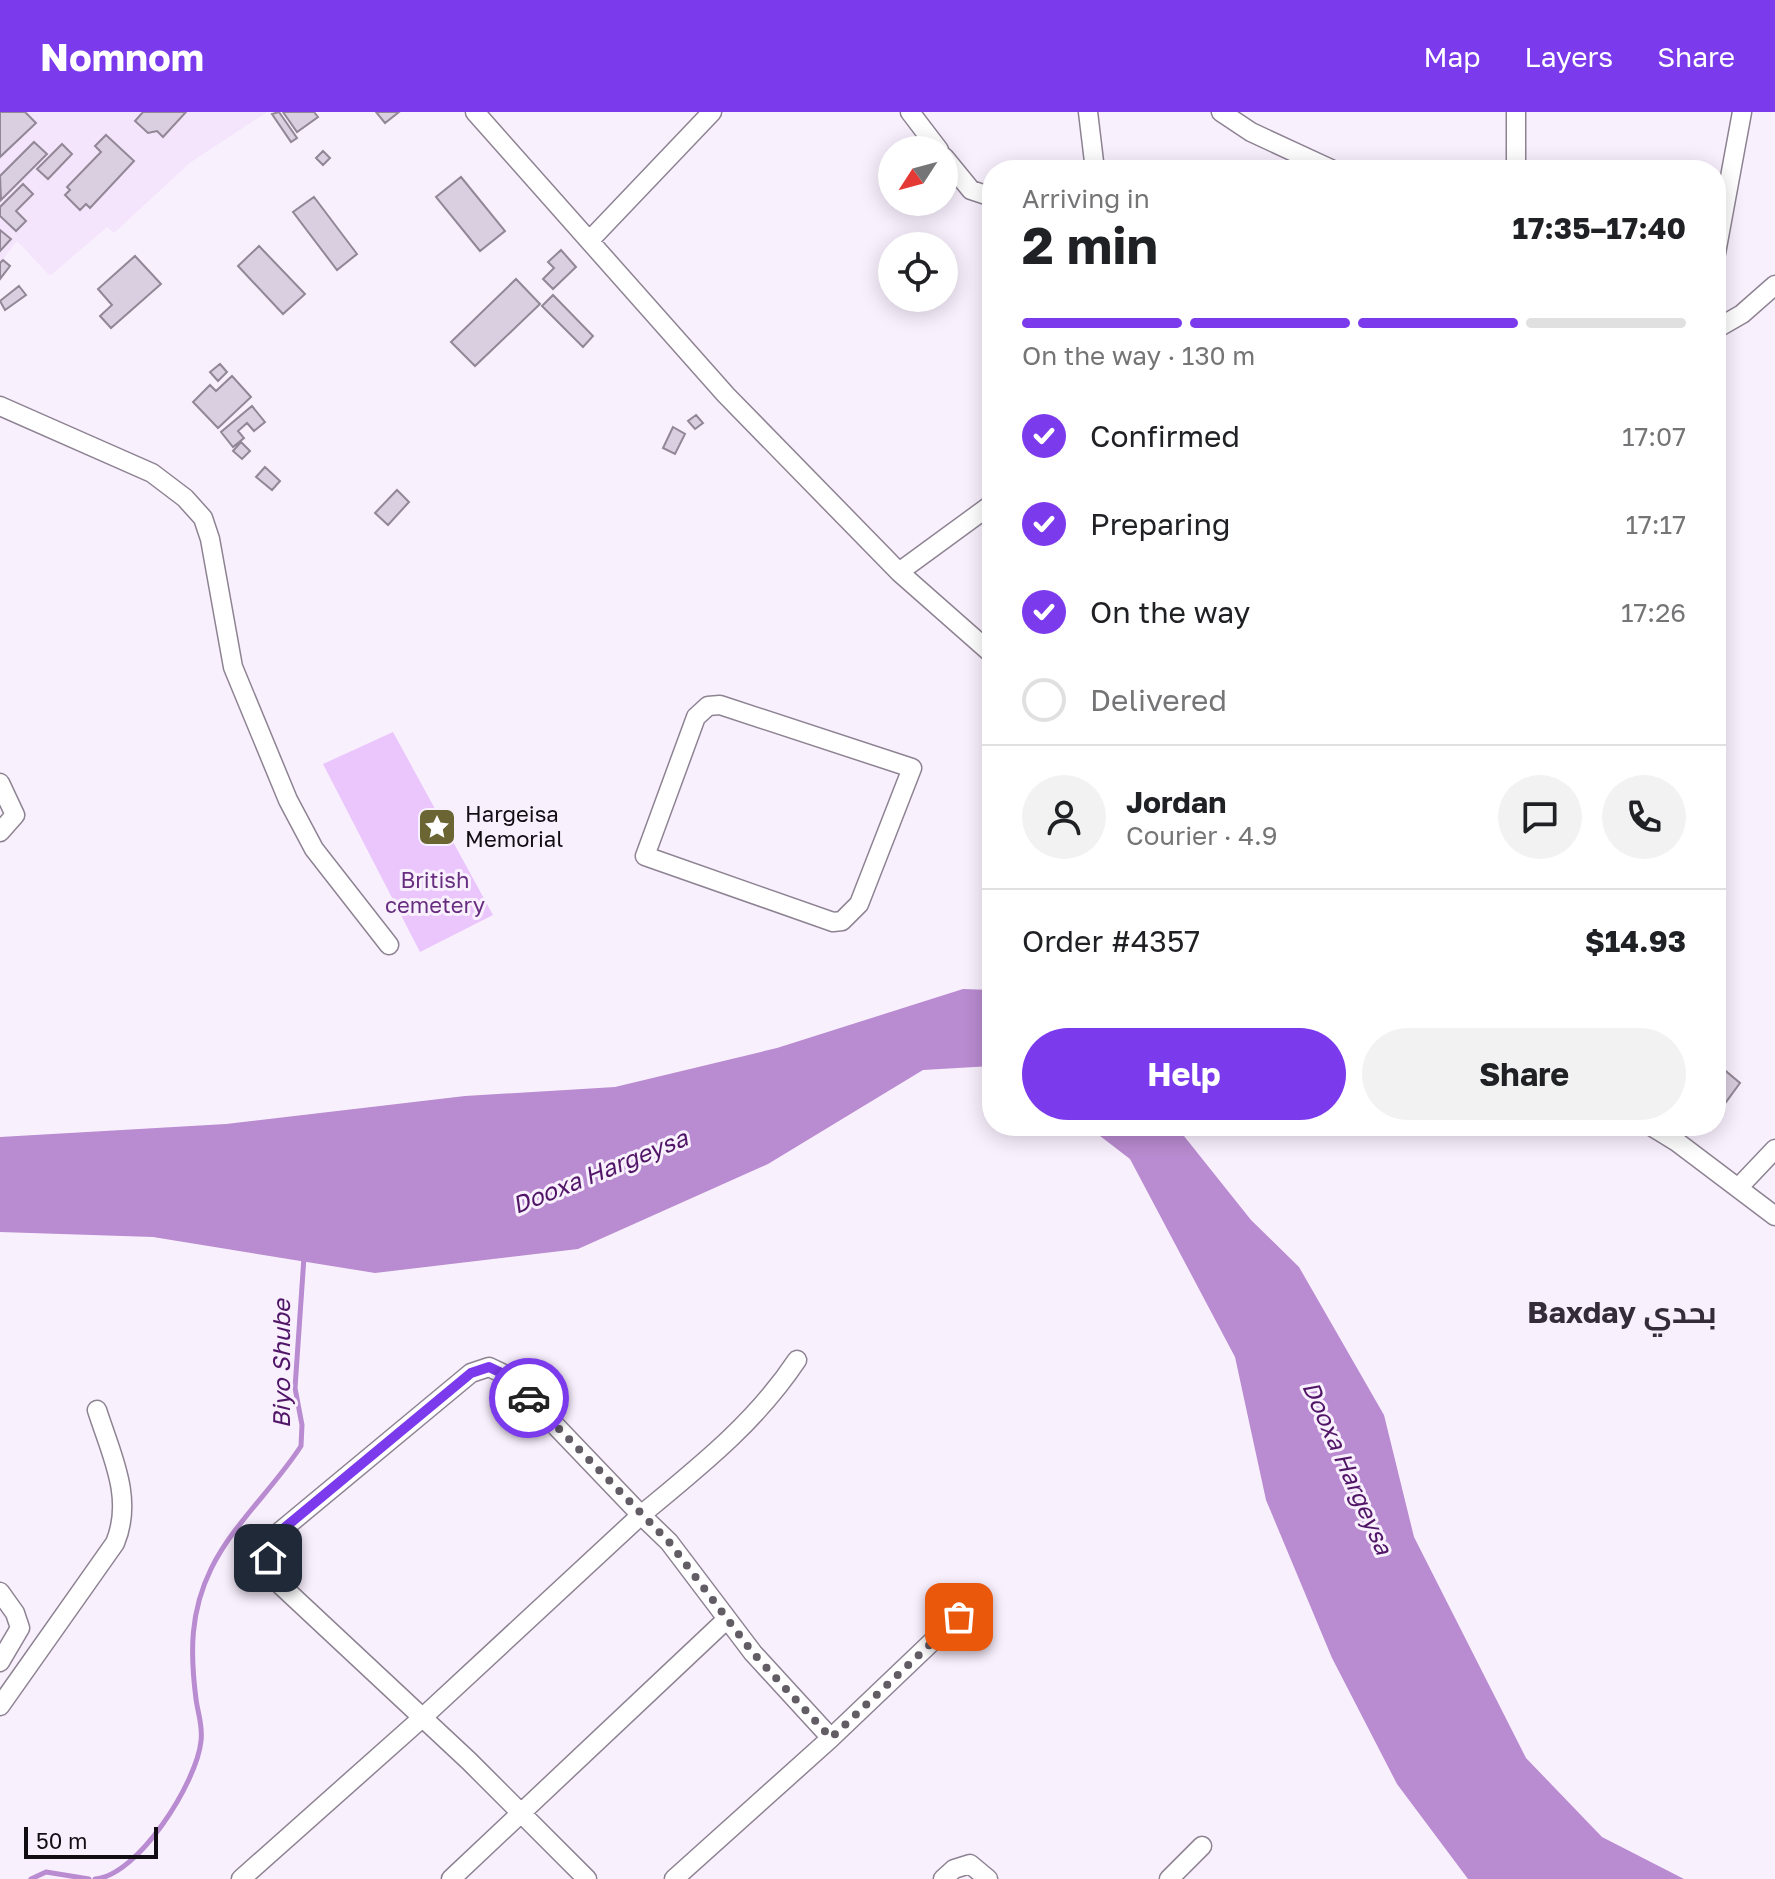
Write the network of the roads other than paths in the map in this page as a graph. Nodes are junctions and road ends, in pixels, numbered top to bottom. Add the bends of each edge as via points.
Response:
1 (475, 112) edge
2 (910, 112) edge
3 (1088, 112) edge
4 (1221, 112) edge
5 (1516, 112) edge
6 (1742, 112) edge
7 (706, 113) edge
8 (928, 136) edge
9 (1094, 160) edge
10 (1311, 160) edge
11 (1516, 160) edge
12 (958, 174) edge
13 (982, 194) edge
14 (1726, 199) edge
15 (591, 239) junction
16 (1775, 285) edge
17 (1726, 323) edge
18 (0, 406) edge
19 (982, 511) edge
20 (899, 572) junction
21 (982, 645) edge
22 (0, 783) edge
23 (0, 832) edge
24 (645, 856) joint
25 (389, 945) dead end
26 (1665, 1136) edge
27 (1775, 1149) edge
28 (1738, 1188) junction
29 (1775, 1216) edge
30 (797, 1360) dead end
31 (97, 1410) dead end
32 (641, 1515) junction
33 (0, 1592) edge
34 (979, 1597) dead end
35 (727, 1619) junction
36 (0, 1662) edge
37 (0, 1706) edge
38 (422, 1718) junction
39 (831, 1738) junction
40 (519, 1811) junction
41 (1202, 1846) dead end
42 (241, 1879) edge
43 (451, 1879) edge
44 (587, 1879) edge
45 (674, 1879) edge
46 (943, 1879) edge
47 (988, 1879) edge
48 (1169, 1879) edge

1 - 15 street
2 - 8 street
3 - 9 street
4 - 10 street
5 - 11 street
6 - 14 street
7 - 15 street
12 - 13 street via 971,190
15 - 20 street via 726,395
16 - 17 street
18 - 25 street via 152,473 203,518 233,667 288,800 314,849
19 - 20 street
20 - 21 street
22 - 23 street via 15,815
24 - 24 street via 696,717 708,706 720,705 912,768 859,904 842,921
26 - 28 street
27 - 28 street
28 - 29 street
30 - 32 street via 771,1399 735,1436
31 - 37 street via 124,1495 123,1524 115,1543
32 - 35 street via 669,1542
32 - 38 street
32 - 38 street via 508,1376 489,1367 471,1373 277,1534 268,1558 272,1577
33 - 36 street via 20,1628
34 - 39 street
35 - 39 street
35 - 40 street
38 - 40 street
38 - 42 street
39 - 45 street
40 - 43 street
40 - 44 street
41 - 48 street
46 - 47 street via 970,1864

